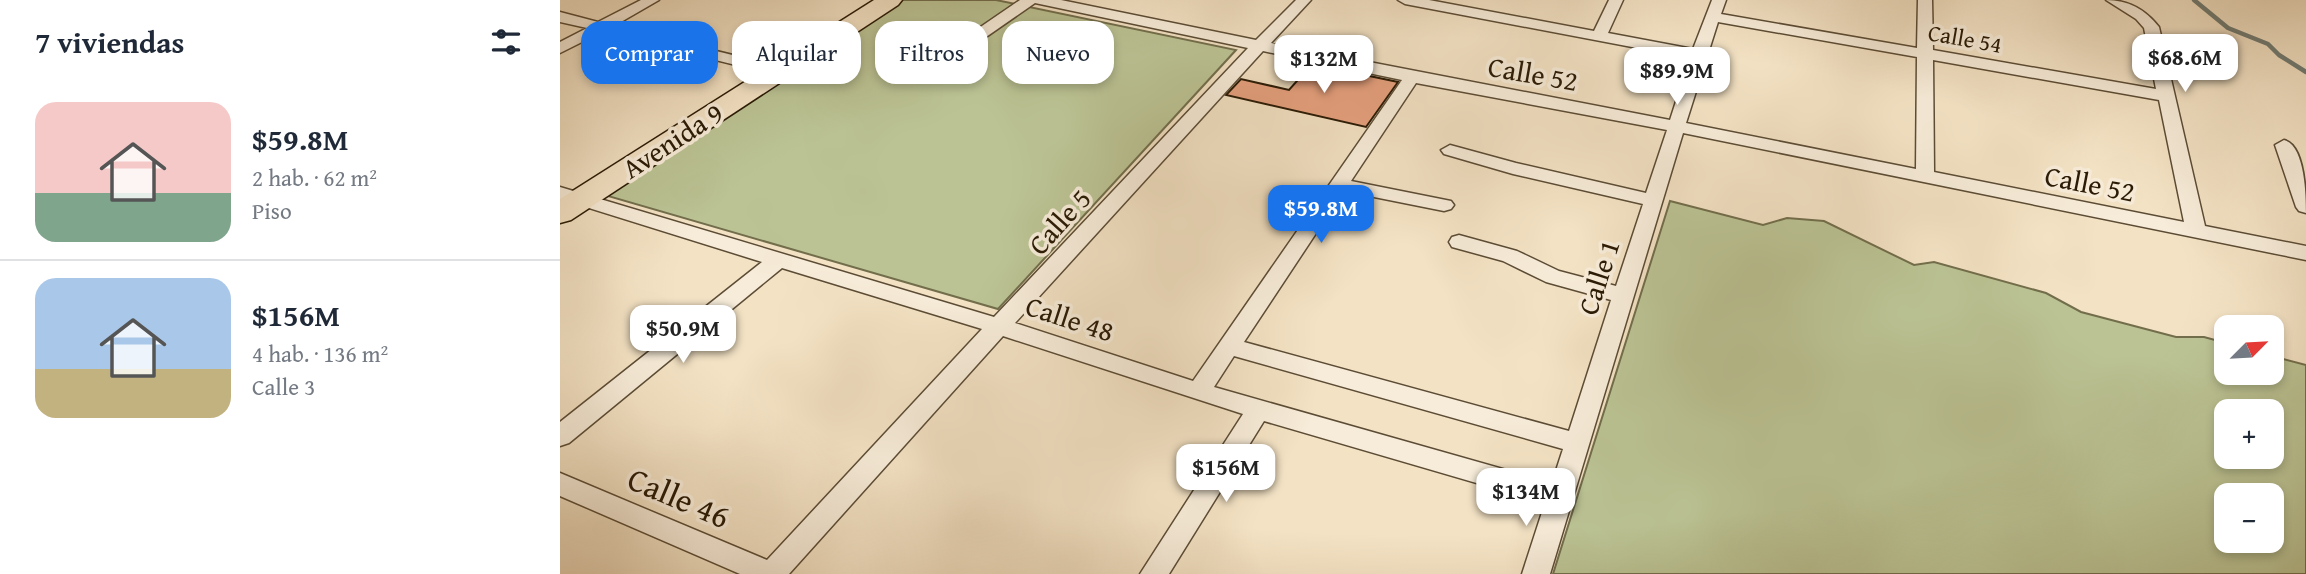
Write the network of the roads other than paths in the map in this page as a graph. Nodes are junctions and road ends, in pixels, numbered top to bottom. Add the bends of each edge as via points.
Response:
1 (652, 0) edge
2 (876, 0) edge
3 (890, 0) edge
4 (1030, 0) edge
5 (1040, 0) edge
6 (1304, 0) edge
7 (1405, 0) edge
8 (1616, 0) edge
9 (1925, 0) edge
10 (2113, 0) edge
11 (1094, 5) edge
12 (1716, 8) edge
13 (560, 17) edge
14 (612, 21) edge
15 (845, 21) edge
16 (855, 21) edge
17 (581, 22) edge
18 (988, 29) edge
19 (1598, 36) junction
20 (581, 37) edge
21 (1258, 46) junction
22 (560, 48) edge
23 (1925, 54) junction
24 (1699, 55) junction
25 (1412, 77) junction
26 (752, 84) edge
27 (2166, 96) junction
28 (1679, 127) junction
29 (2284, 145) dead end
30 (1450, 150) dead end
31 (1925, 176) junction
32 (1339, 184) junction
33 (566, 200) edge
34 (1655, 201) junction
35 (1444, 205) dead end
36 (2306, 207) edge
37 (2196, 231) junction
38 (1459, 243) dead end
39 (2306, 253) edge
40 (779, 259) junction
41 (1625, 296) junction
42 (1001, 327) junction
43 (1227, 346) junction
44 (1198, 392) junction
45 (1259, 409) junction
46 (560, 436) edge
47 (1578, 443) junction
48 (560, 484) edge
49 (1561, 497) junction
50 (771, 574) edge
51 (1154, 574) edge
52 (1536, 574) edge

1 - 14 street
2 - 15 main road, Avenida 9
3 - 16 main road, Avenida 9
4 - 18 street
5 - 11 street, Calle 52
6 - 21 street, Calle 5
7 - 19 street
8 - 19 street
9 - 23 street
10 - 27 street via 2151,27
11 - 21 street, Calle 52
12 - 23 street, Calle 54
12 - 24 street, Calle 1
13 - 17 street
19 - 24 street
20 - 22 street
21 - 25 street, Calle 52
21 - 42 street, Calle 5
23 - 27 street, Calle 54
23 - 31 street
24 - 28 street, Calle 1
25 - 28 street, Calle 52
25 - 32 street
26 - 33 main road, Avenida 9
27 - 37 street
28 - 31 street, Calle 52
28 - 34 street, Calle 1
29 - 36 street
30 - 34 street
31 - 37 street, Calle 52
32 - 35 street
32 - 43 street
33 - 40 street, Calle 48
34 - 41 street, Calle 1
37 - 39 street, Calle 52
38 - 41 street
40 - 42 street, Calle 48
40 - 46 street
41 - 47 street, Calle 1
42 - 44 street, Calle 48
42 - 50 street, Calle 5
43 - 44 street
43 - 47 street
44 - 45 street, Calle 48
45 - 49 street, Calle 48
45 - 51 street
47 - 49 street, Calle 1
48 - 50 street, Calle 46
49 - 52 street, Calle 1

